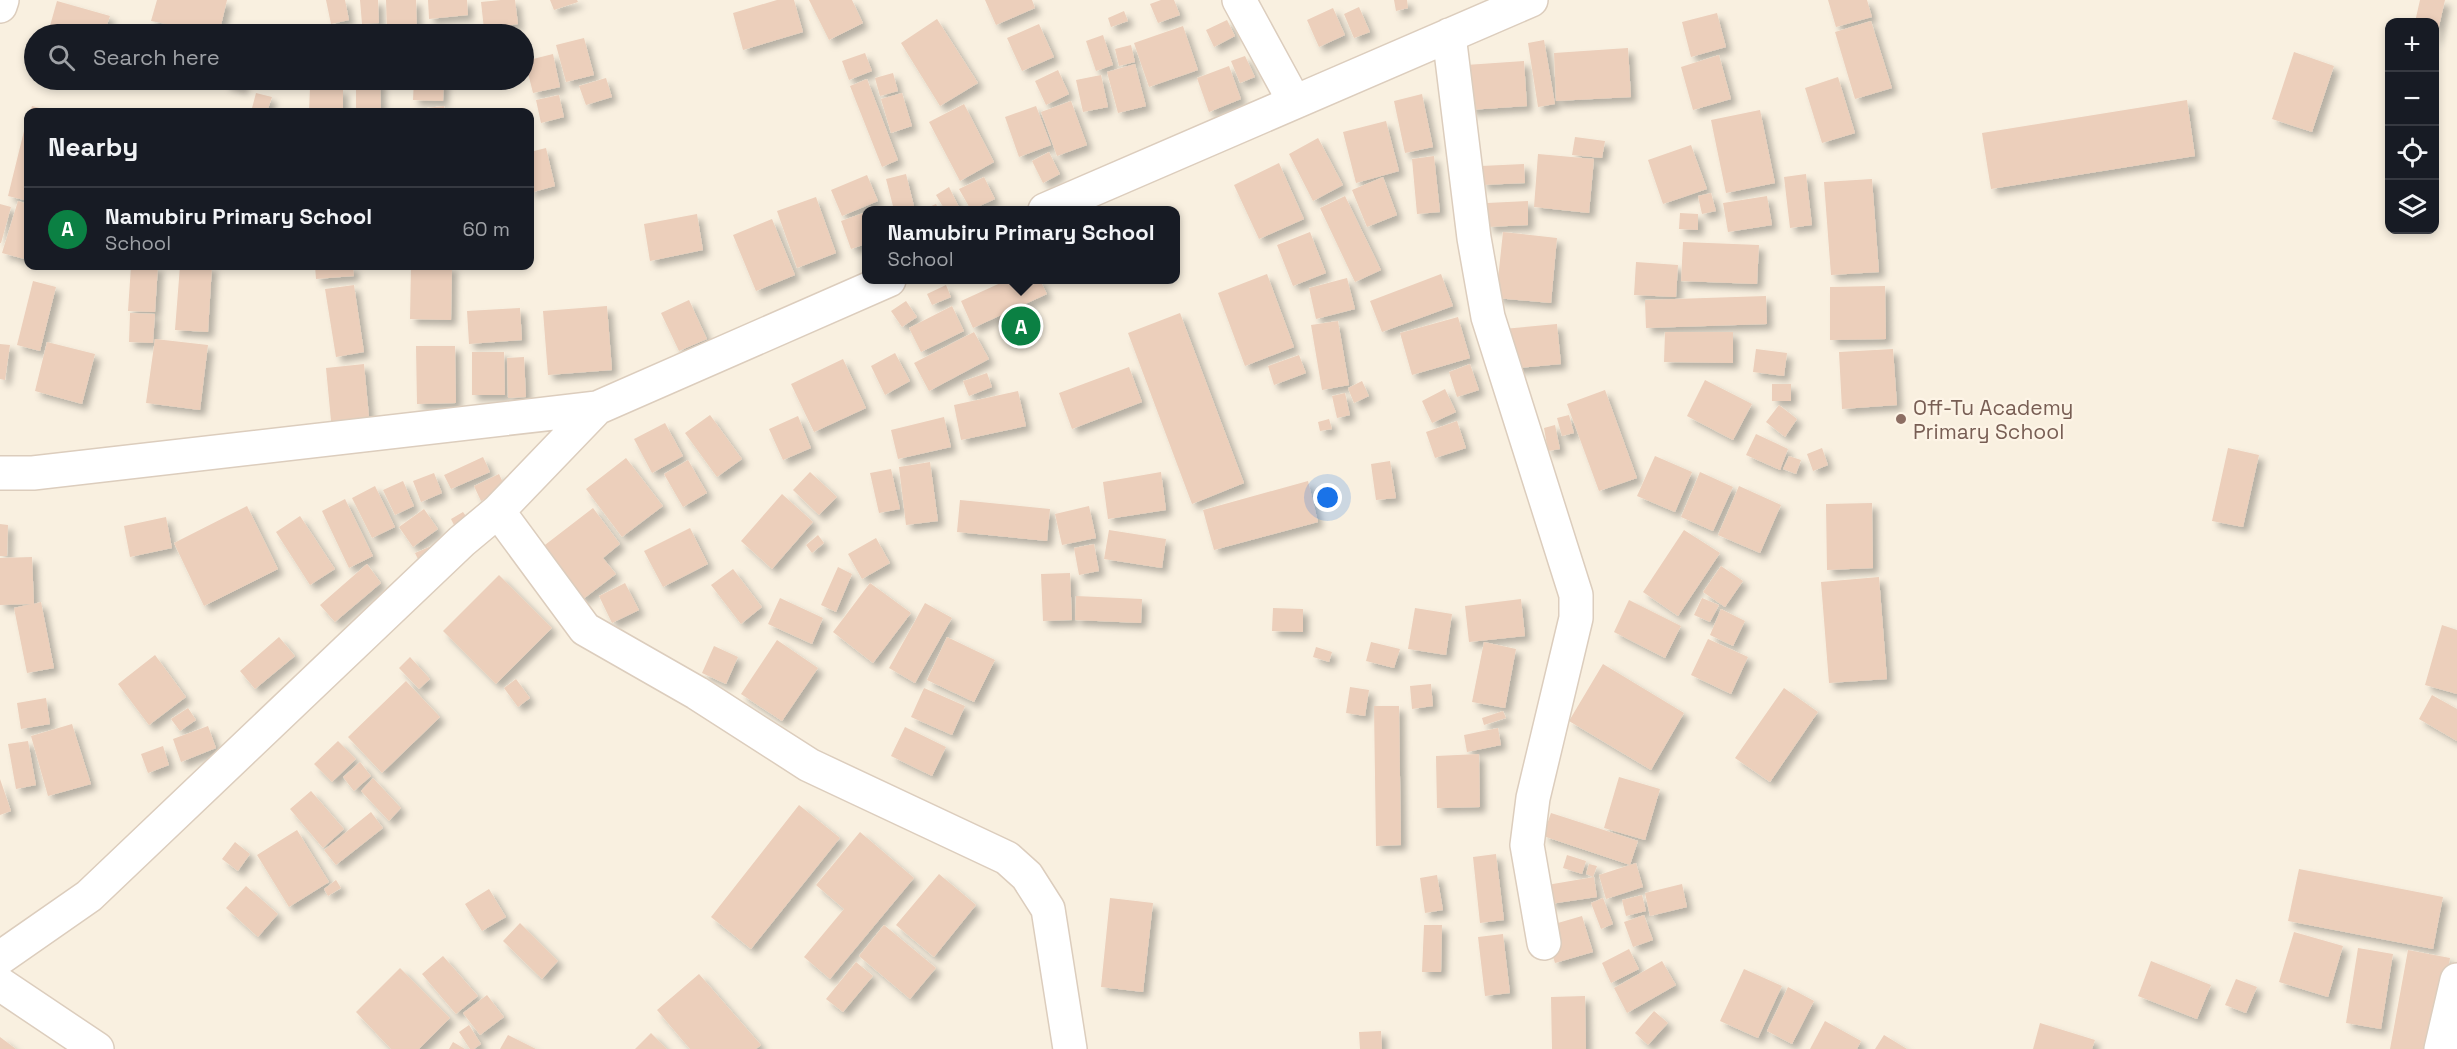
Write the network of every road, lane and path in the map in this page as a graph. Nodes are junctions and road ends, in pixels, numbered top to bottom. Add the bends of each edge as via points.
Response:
1 (2, 0) edge
2 (1239, 0) edge
3 (1531, 0) edge
4 (0, 6) edge
5 (1449, 35) junction
6 (1294, 101) junction
7 (1054, 206) edge
8 (878, 284) edge
9 (597, 408) junction
10 (0, 473) edge
11 (498, 511) junction
12 (1544, 944) dead end
13 (0, 958) edge
14 (2457, 980) edge
15 (0, 984) edge
16 (97, 1049) edge
17 (1070, 1049) edge
18 (2441, 1049) edge

1 - 4 street
2 - 6 street
3 - 5 street
5 - 6 street
5 - 12 street via 1474,238 1488,317 1576,594 1576,618 1533,798 1527,845
6 - 7 street
8 - 9 street
9 - 10 street via 56,470
9 - 11 street
11 - 13 street via 89,896
11 - 17 street via 585,629 697,693 809,765 1007,858 1027,876 1048,909
14 - 18 street
15 - 16 street

